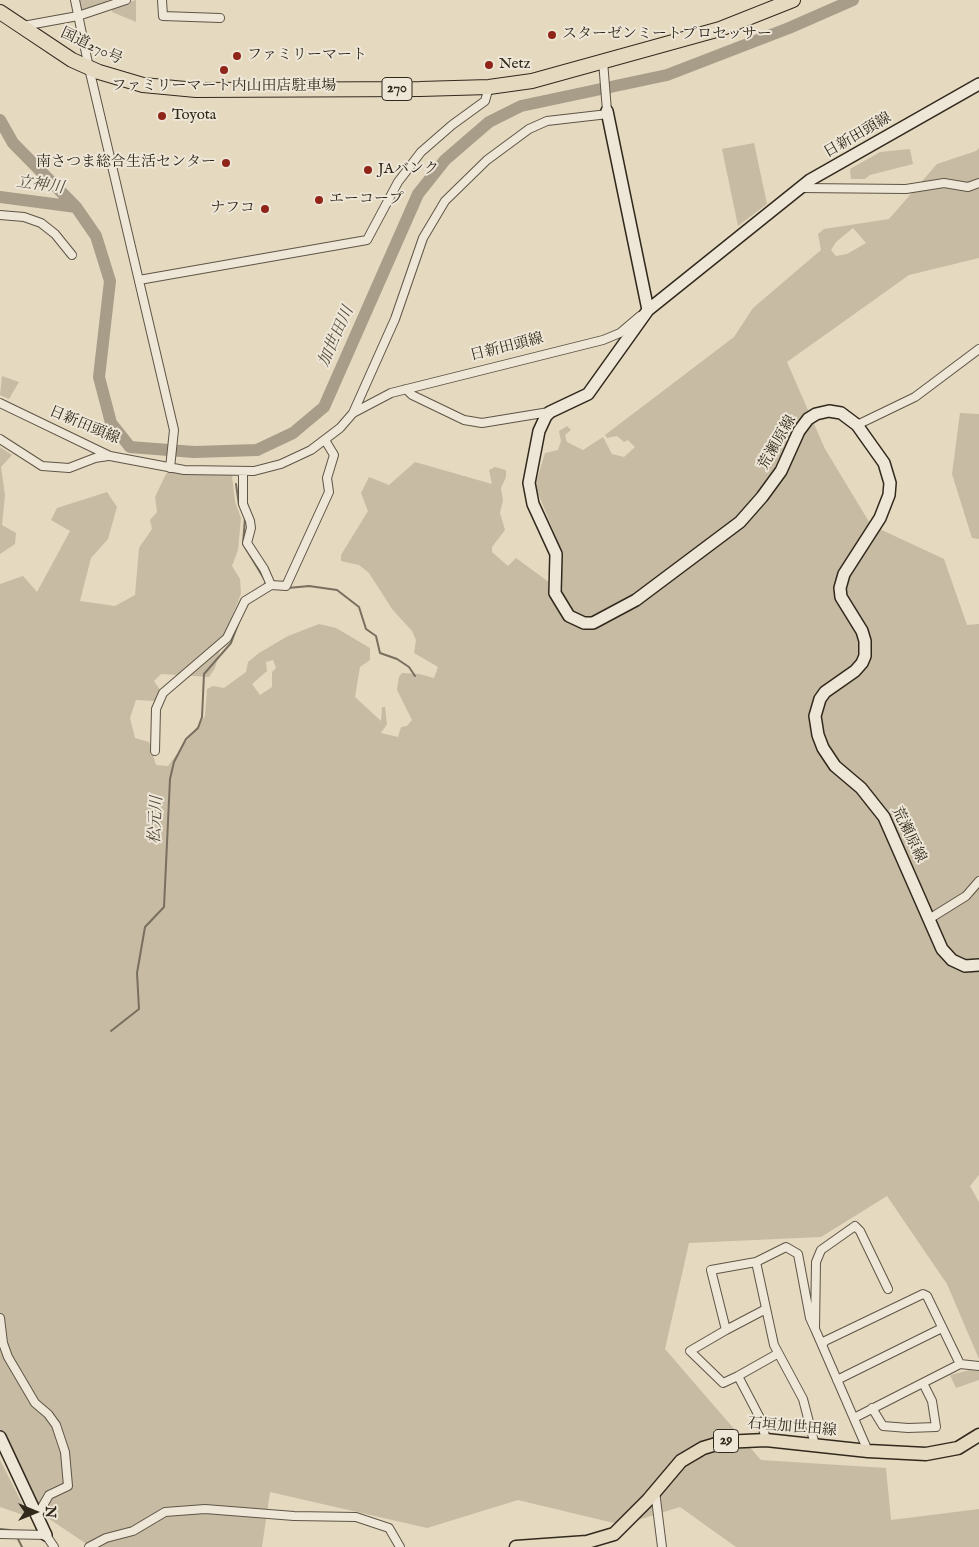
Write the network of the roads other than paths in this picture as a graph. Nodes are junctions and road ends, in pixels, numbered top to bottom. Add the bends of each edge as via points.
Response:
1 (75, 0) edge
2 (126, 0) edge
3 (162, 0) edge
4 (793, 0) edge
5 (3, 15) edge
6 (78, 16) junction
7 (220, 18) dead end
8 (21, 27) junction
9 (604, 65) junction
10 (89, 68) junction
11 (979, 84) edge
12 (490, 87) junction
13 (607, 112) junction
14 (979, 183) edge
15 (801, 188) junction
16 (0, 215) edge
17 (72, 255) dead end
18 (139, 280) junction
19 (648, 310) junction
20 (979, 349) edge
21 (406, 389) junction
22 (0, 404) edge
23 (550, 412) junction
24 (353, 413) junction
25 (857, 425) junction
26 (0, 439) edge
27 (325, 440) junction
28 (110, 456) junction
29 (171, 466) junction
30 (243, 472) junction
31 (270, 585) junction
32 (155, 751) dead end
33 (979, 881) edge
34 (929, 919) junction
35 (979, 965) edge
36 (756, 1262) junction
37 (888, 1289) dead end
38 (766, 1309) junction
39 (0, 1318) edge
40 (942, 1328) junction
41 (816, 1329) junction
42 (726, 1330) junction
43 (822, 1345) junction
44 (778, 1354) junction
45 (960, 1364) junction
46 (979, 1366) edge
47 (738, 1376) junction
48 (837, 1380) junction
49 (923, 1383) junction
50 (872, 1408) junction
51 (854, 1418) junction
52 (979, 1435) edge
53 (0, 1436) edge
54 (766, 1440) junction
55 (815, 1446) junction
56 (868, 1451) junction
57 (655, 1491) junction
58 (38, 1516) junction
59 (0, 1534) edge
60 (46, 1535) junction
61 (54, 1547) edge
62 (89, 1547) edge
63 (400, 1547) edge
64 (516, 1547) edge
65 (662, 1547) edge

1 - 6 street
2 - 6 street
3 - 7 street via 163,16
4 - 9 highway, 国道270号 / 270 via 720,29
5 - 8 highway, 国道270号 / 270
6 - 8 street
6 - 10 street
8 - 10 highway, 国道270号 / 270 via 57,52
9 - 12 highway, 国道270号 / 270
9 - 13 street
10 - 12 highway, 国道270号 / 270 via 142,85 188,89
10 - 18 street
11 - 15 street, 日新田頭線
12 - 18 street via 485,101 421,152 398,182 367,240
13 - 19 street
13 - 24 street via 547,121 529,129 487,160 445,201 423,238 395,319
14 - 15 street via 968,187 944,183 906,189
15 - 19 street, 日新田頭線
16 - 17 street via 24,217 41,223
18 - 29 street via 174,431
19 - 21 street, 日新田頭線 via 620,333 603,340
19 - 23 street via 588,394
20 - 25 street via 916,397
21 - 23 street via 464,420 482,423
21 - 24 street, 日新田頭線 via 375,400
22 - 28 street, 日新田頭線
23 - 25 street, 荒瀬原線 via 539,431 529,483 533,504 556,554 555,593 569,616 584,623 593,623 636,600 740,522 762,498 780,471 799,431 816,414 829,410 841,413
24 - 27 street, 日新田頭線
25 - 34 street, 荒瀬原線 via 884,463 890,483 889,495 880,518 844,574 840,588 841,597 862,632 865,656 855,671 825,692 820,699 816,724 823,748 835,766 861,788 884,817
26 - 28 street via 42,466 69,468
27 - 30 street, 日新田頭線 via 281,464
27 - 31 street via 334,455 327,478 328,492 286,586
28 - 29 street, 日新田頭線
29 - 30 street, 日新田頭線
30 - 31 street via 243,504 251,528 247,543
31 - 32 street via 246,601 227,638 163,694 156,709
33 - 34 street via 966,896
34 - 35 street, 荒瀬原線 via 938,943 952,960 965,966
36 - 38 street
36 - 41 street via 786,1247 798,1254 810,1318
36 - 42 street via 711,1270
37 - 41 street via 860,1231 855,1226 846,1230 822,1250 816,1262
38 - 42 street
38 - 44 street
39 - 58 street via 8,1357 35,1403 56,1425 64,1446 70,1482 49,1495
40 - 43 street via 927,1296 922,1294
40 - 45 street
40 - 48 street
41 - 43 street
42 - 47 street via 690,1350 723,1383
43 - 48 street
44 - 47 street
44 - 55 street via 803,1399
45 - 46 street
45 - 49 street
47 - 54 street via 762,1420
48 - 51 street
49 - 50 street
49 - 50 street via 932,1401 936,1426 883,1426
50 - 51 street
51 - 56 street
52 - 56 main road, 石垣加世田線 / 29 via 958,1448 926,1454
53 - 58 street
54 - 55 main road, 石垣加世田線 / 29
54 - 57 main road, 石垣加世田線 / 29 via 734,1440 703,1448 681,1461
55 - 56 main road, 石垣加世田線 / 29
57 - 64 main road, 石垣加世田線 / 29 via 620,1530 608,1537 587,1542
57 - 65 street
58 - 60 street
59 - 60 street
60 - 61 street
62 - 63 street via 106,1538 133,1531 165,1512 205,1509 356,1517 389,1528

